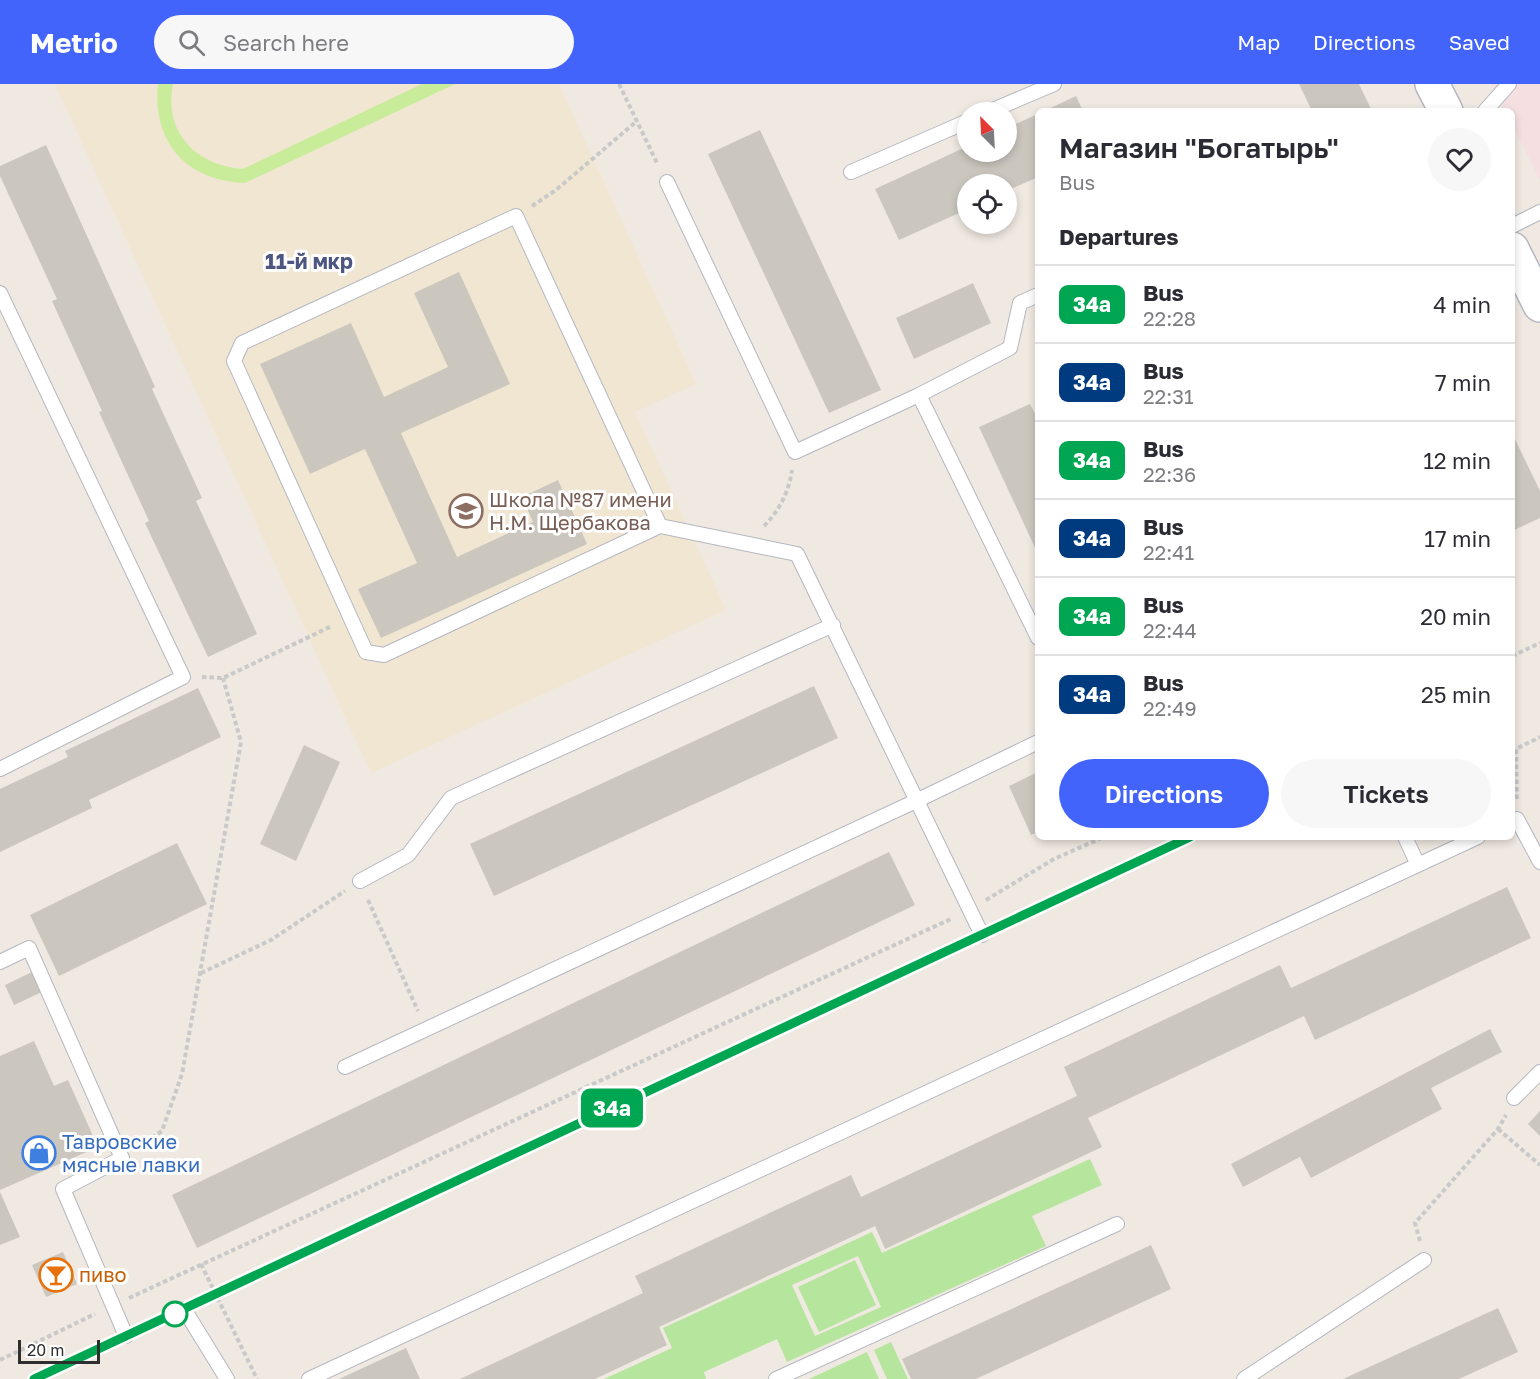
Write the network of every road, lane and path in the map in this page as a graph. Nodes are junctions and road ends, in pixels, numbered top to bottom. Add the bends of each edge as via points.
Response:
1 (619, 84) edge
2 (1054, 84) edge
3 (1432, 84) edge
4 (1509, 84) edge
5 (1012, 102) edge
6 (1444, 108) edge
7 (1488, 108) edge
8 (637, 121) junction
9 (957, 127) edge
10 (850, 172) dead end
11 (667, 182) joint
12 (1540, 212) edge
13 (516, 216) junction
14 (1515, 224) edge
15 (1515, 255) edge
16 (0, 293) edge
17 (1035, 296) edge
18 (1540, 305) edge
19 (919, 395) junction
20 (795, 452) junction
21 (660, 526) junction
22 (747, 544) junction
23 (350, 617) junction
24 (833, 625) junction
25 (1035, 632) edge
26 (1540, 643) edge
27 (1515, 655) edge
28 (183, 677) junction
29 (224, 678) junction
30 (1540, 737) edge
31 (1035, 743) edge
32 (0, 768) edge
33 (916, 801) junction
34 (1515, 820) edge
35 (1097, 840) edge
36 (1406, 840) edge
37 (1471, 840) edge
38 (1540, 862) edge
39 (1418, 864) junction
40 (360, 882) junction
41 (970, 910) junction
42 (982, 935) dead end
43 (0, 962) edge
44 (200, 973) junction
45 (426, 1030) junction
46 (345, 1067) dead end
47 (1540, 1072) edge
48 (1514, 1098) joint
49 (1498, 1130) junction
50 (122, 1158) junction
51 (1540, 1165) edge
52 (1117, 1224) dead end
53 (1424, 1260) joint
54 (184, 1310) dead end
55 (126, 1336) dead end
56 (227, 1379) edge
57 (257, 1379) edge
58 (309, 1379) edge
59 (776, 1379) edge
60 (1244, 1379) edge

1 - 8 path
2 - 5 lane
3 - 6 street
4 - 7 lane
8 - 11 path
8 - 13 path via 556,190
9 - 10 lane
11 - 20 lane
12 - 14 lane
13 - 21 lane
13 - 23 lane via 242,343 234,361
15 - 18 street
16 - 28 lane
17 - 19 lane via 1020,303 1010,348
19 - 20 lane
19 - 25 lane
20 - 22 path via 790,485 775,515
21 - 22 lane
21 - 23 lane via 384,655 366,652
22 - 24 lane via 797,554
23 - 29 path
24 - 33 lane
24 - 40 lane via 451,798 408,855
26 - 27 path
28 - 29 path
28 - 32 lane
29 - 44 path via 241,742
30 - 34 path via 1516,749
31 - 33 lane
33 - 41 lane
33 - 45 lane
34 - 38 lane
35 - 41 path via 1054,859
36 - 39 lane
37 - 39 lane
39 - 58 lane
40 - 44 path via 271,940
40 - 45 path
41 - 42 lane
41 - 57 path via 201,1264
43 - 50 lane via 29,948
44 - 50 path via 182,1074 162,1131
45 - 46 lane
47 - 48 lane
48 - 49 path
49 - 51 path
49 - 53 path via 1415,1222
50 - 55 lane via 63,1189
52 - 59 lane
53 - 60 lane
54 - 56 lane

